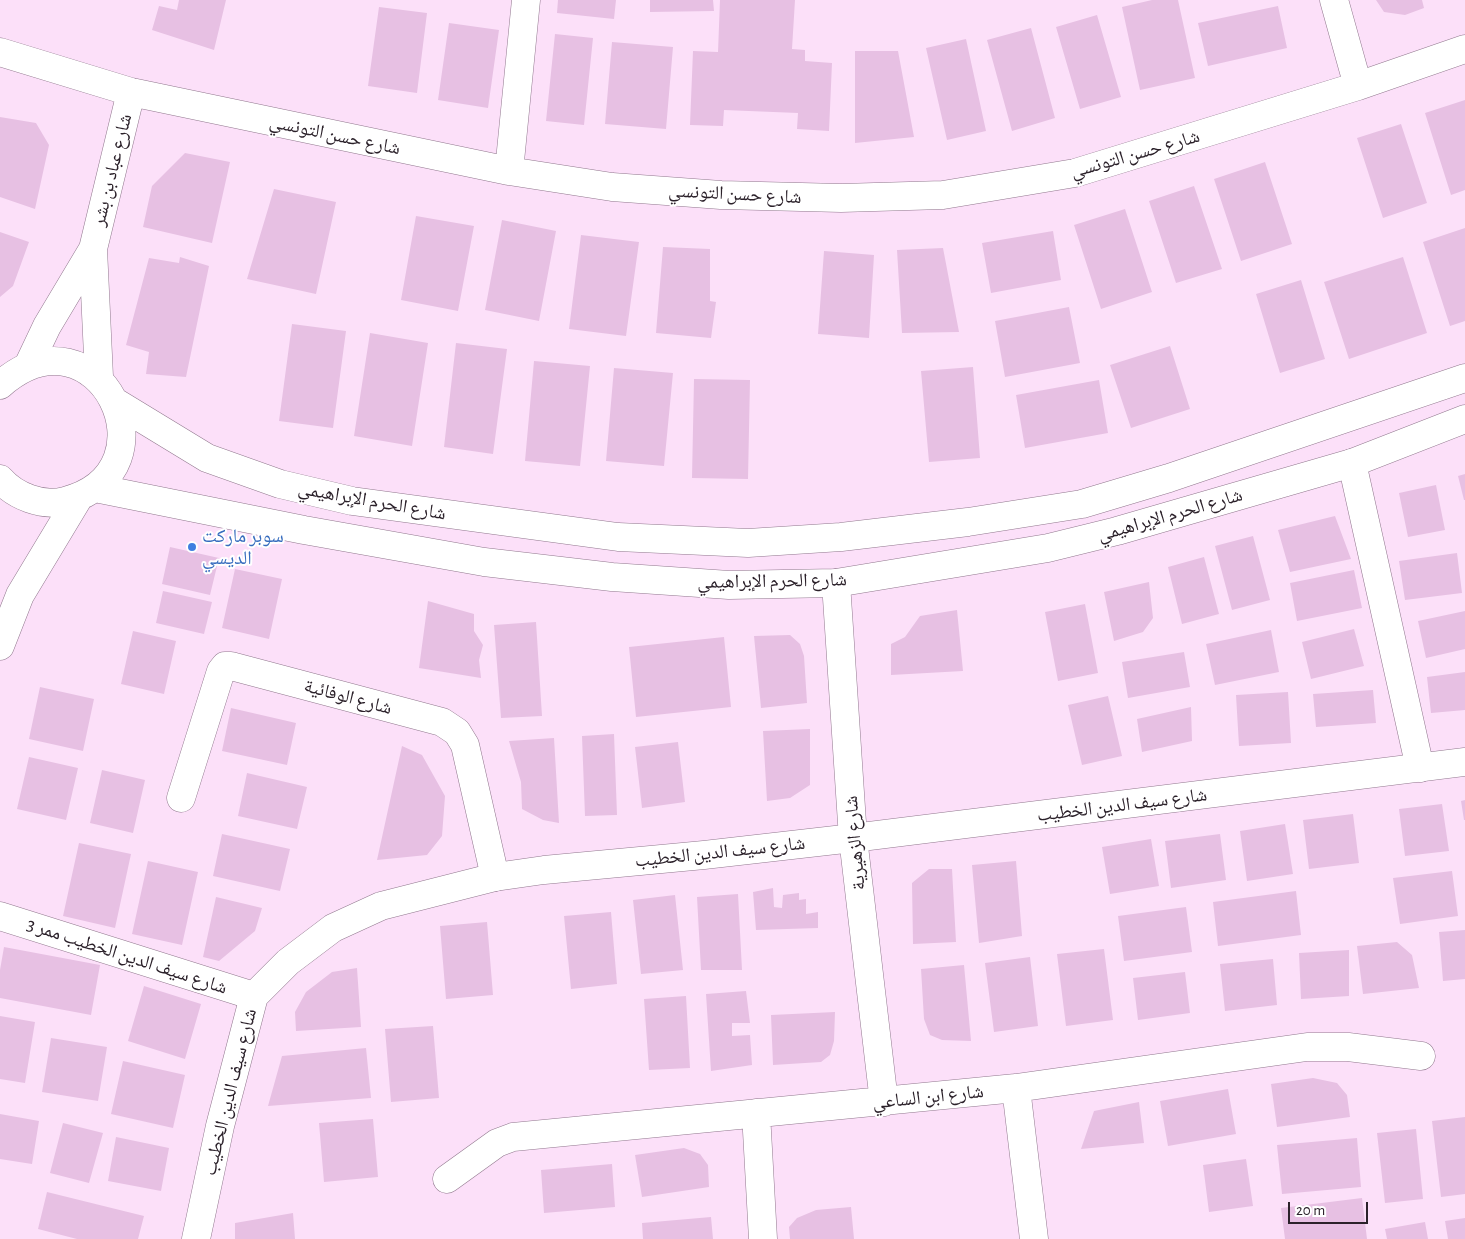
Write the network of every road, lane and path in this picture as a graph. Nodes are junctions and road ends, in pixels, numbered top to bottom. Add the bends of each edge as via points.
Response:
1 (526, 0) edge
2 (1334, 0) edge
3 (1465, 49) edge
4 (0, 52) edge
5 (1358, 86) junction
6 (131, 92) junction
7 (509, 171) junction
8 (93, 248) junction
9 (28, 366) junction
10 (98, 377) junction
11 (1465, 378) edge
12 (0, 386) edge
13 (115, 402) junction
14 (1465, 419) edge
15 (1352, 463) junction
16 (0, 479) edge
17 (87, 493) junction
18 (836, 583) junction
19 (0, 646) edge
20 (1465, 762) edge
21 (1420, 768) junction
22 (181, 798) dead end
23 (853, 838) junction
24 (495, 877) junction
25 (0, 916) edge
26 (254, 996) junction
27 (1421, 1056) dead end
28 (1016, 1088) junction
29 (884, 1102) junction
30 (756, 1113) junction
31 (447, 1179) dead end
32 (196, 1239) edge
33 (764, 1239) edge
34 (1034, 1239) edge

1 - 7 street
2 - 5 street
3 - 5 street, شارع حسن التونسي
4 - 6 street, شارع حسن التونسي
5 - 7 street, شارع حسن التونسي via 1075,173 943,195 841,198 721,195 612,187
6 - 7 street, شارع حسن التونسي
6 - 8 street, شارع عباد بن بشر
8 - 9 street, شارع عباد بن بشر via 46,326
8 - 10 street, شارع عباد بن بشر
9 - 10 street via 44,362 62,363
9 - 12 street
10 - 13 street
11 - 13 street, شارع الحرم الإبراهيمي via 1082,504 841,537 748,543 618,537 352,501 280,484 207,458
13 - 17 street via 122,425 120,449 111,471
14 - 15 street, شارع الحرم الإبراهيمي
15 - 18 street, شارع الحرم الإبراهيمي via 1057,546
15 - 21 street
16 - 17 street via 22,496 41,502 60,502
17 - 18 street, شارع الحرم الإبراهيمي via 484,562 612,577 730,585
17 - 19 street via 20,595
18 - 23 street, شارع الزهيرية
20 - 21 street, شارع سيف الدين الخطيب
21 - 23 street, شارع سيف الدين الخطيب
22 - 24 street, شارع الوفائية via 221,672 225,666 231,666 442,722 457,732 465,745
23 - 24 street, شارع سيف الدين الخطيب
23 - 29 street, شارع الزهيرية
24 - 26 street, شارع سيف الدين الخطيب via 380,906 333,928 288,962
25 - 26 street, شارع سيف الدين الخطيب ممر 3
26 - 32 street, شارع سيف الدين الخطيب via 220,1126
27 - 28 street, شارع ابن الساعي via 1348,1047 1307,1047
28 - 29 street, شارع ابن الساعي
28 - 34 street
29 - 30 street, شارع ابن الساعي
30 - 31 street, شارع ابن الساعي via 505,1139
30 - 33 street

